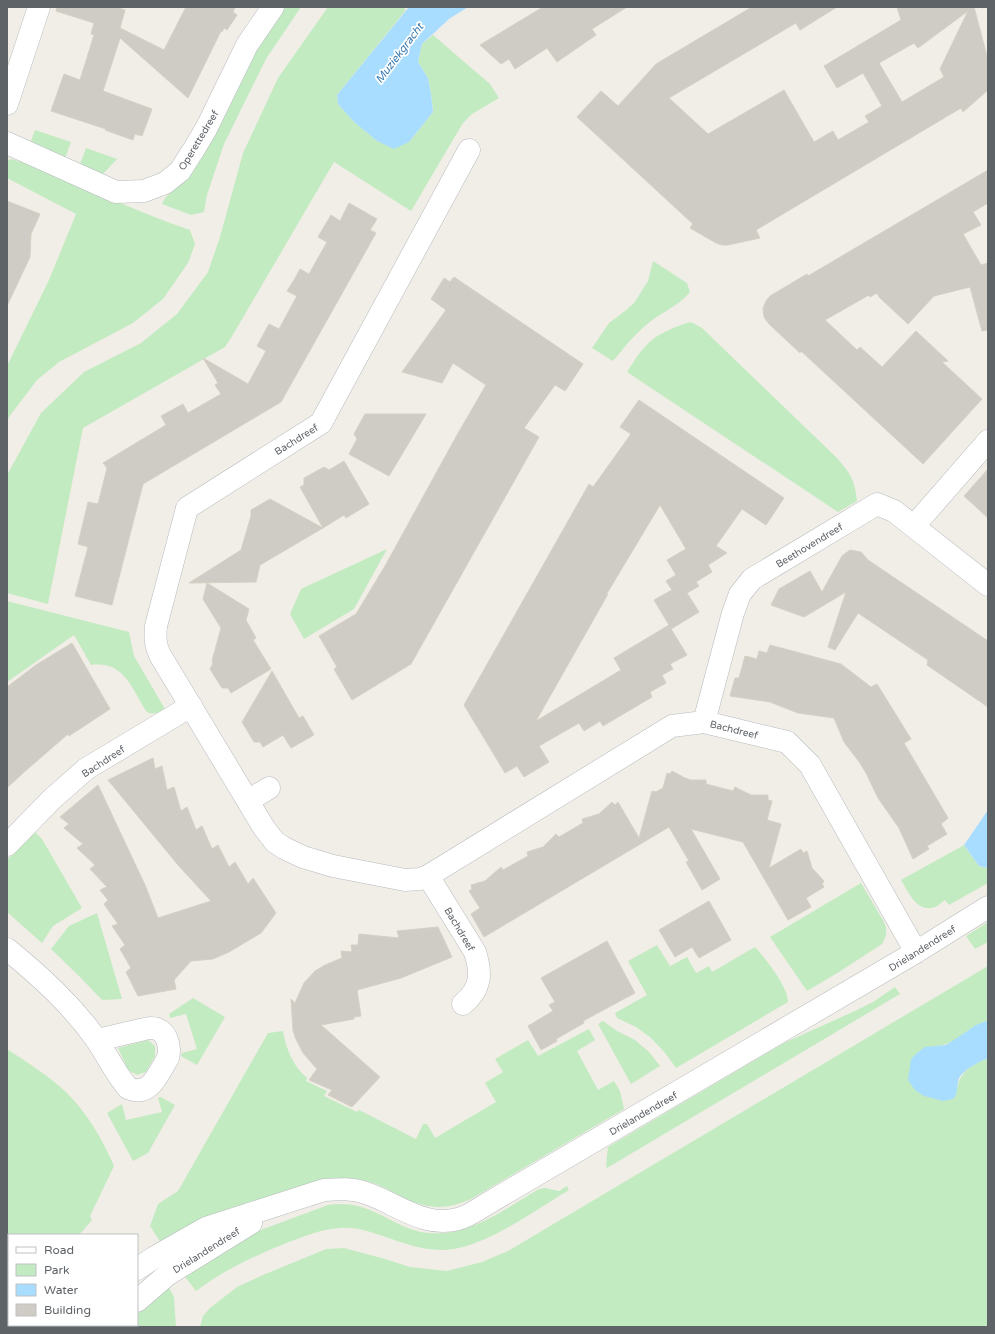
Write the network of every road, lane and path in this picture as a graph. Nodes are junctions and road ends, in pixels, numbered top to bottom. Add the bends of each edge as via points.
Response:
1 (39, 7) edge
2 (273, 7) edge
3 (7, 104) edge
4 (7, 143) edge
5 (469, 150) dead end
6 (988, 442) edge
7 (914, 526) junction
8 (988, 585) edge
9 (191, 706) junction
10 (704, 722) junction
11 (269, 788) dead end
12 (248, 802) junction
13 (7, 845) edge
14 (428, 876) junction
15 (988, 907) edge
16 (7, 949) edge
17 (916, 952) junction
18 (463, 1004) dead end
19 (97, 1040) dead end
20 (279, 1205) junction
21 (138, 1268) edge
22 (138, 1300) edge

1 - 3 street
2 - 4 street, Operettedreef via 247,45 198,143 180,171 165,183 144,191 116,192
5 - 9 street, Bachdreef via 321,423 187,508 155,637 160,655
6 - 7 street
7 - 8 street, Beethovendreef
7 - 10 street, Beethovendreef via 877,504 752,579 740,594 733,613
9 - 12 street, Bachdreef
9 - 13 street, Bachdreef via 86,769
10 - 14 street, Bachdreef via 672,726
10 - 17 street, Bachdreef via 786,742 810,765
11 - 12 street
12 - 14 street, Bachdreef via 275,842 302,857 405,880
14 - 18 street, Bachdreef via 475,952 479,964 480,978 476,991
15 - 17 street, Drielandendreef
16 - 19 street via 62,999
17 - 20 street, Drielandendreef via 459,1219 436,1222 421,1218 366,1193 344,1188 324,1190
20 - 21 street, Drielandendreef via 206,1228
20 - 22 street, Drielandendreef via 166,1275

